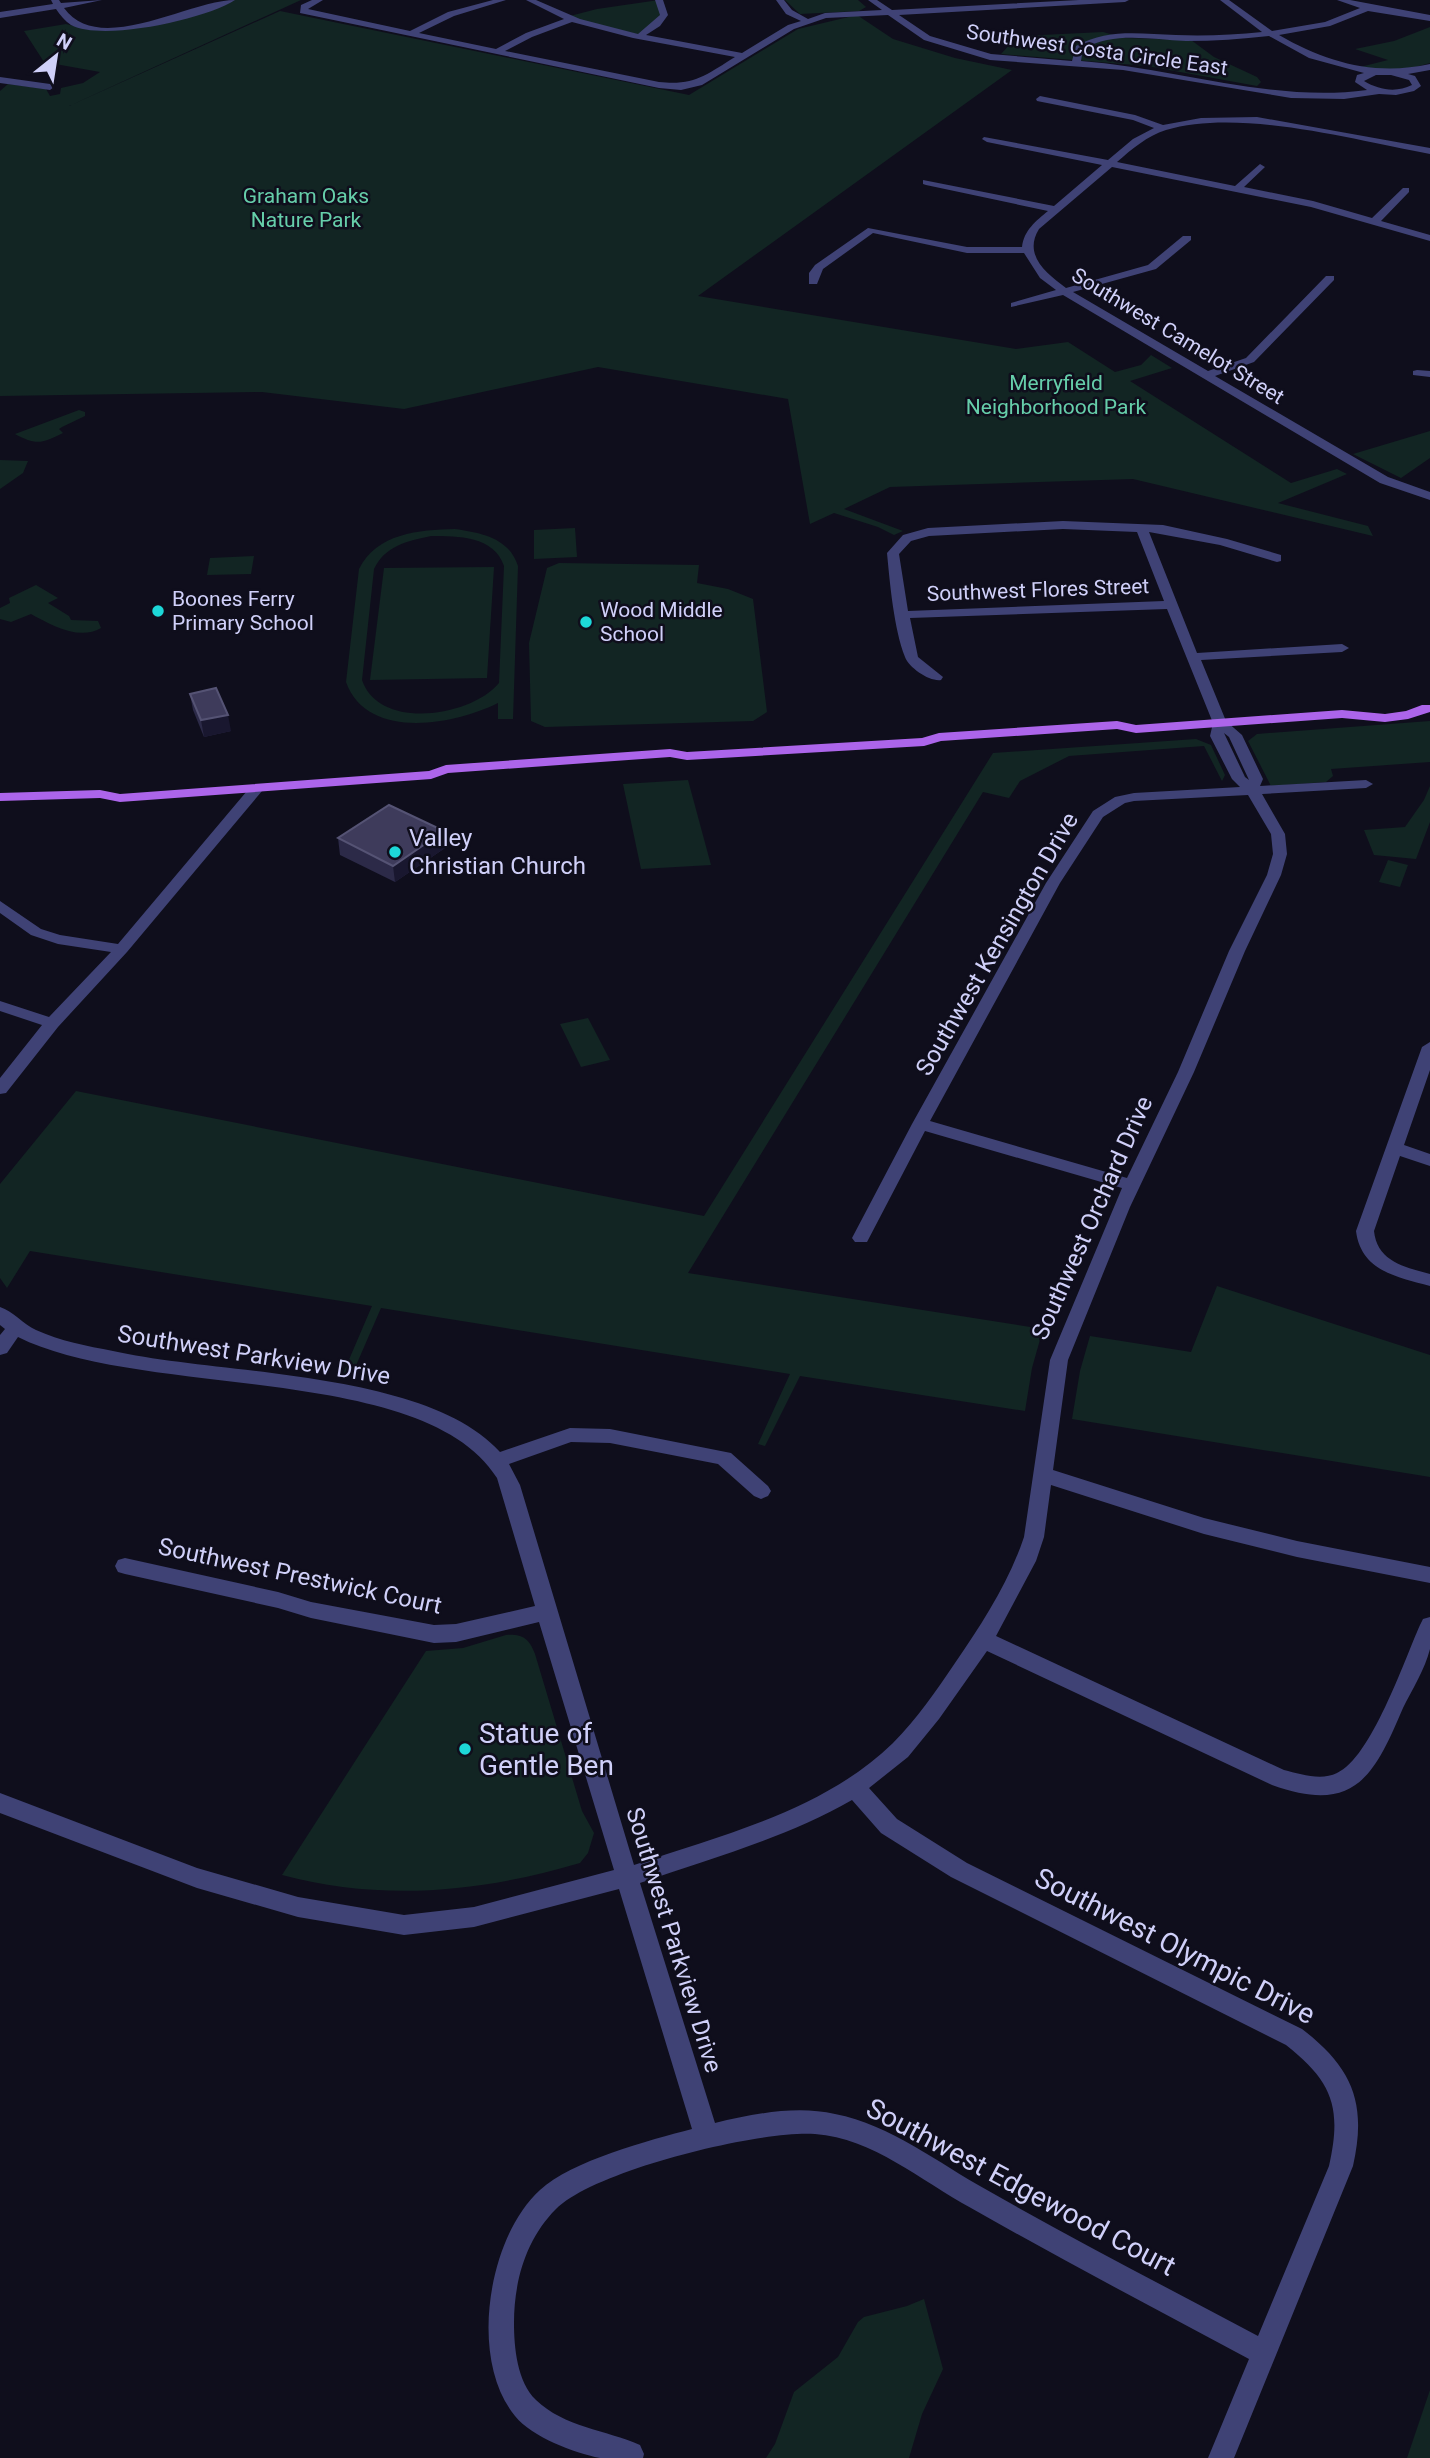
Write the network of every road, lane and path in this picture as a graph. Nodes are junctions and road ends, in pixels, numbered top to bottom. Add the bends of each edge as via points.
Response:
1 (98, 0) edge
2 (231, 0) edge
3 (319, 0) edge
4 (502, 0) edge
5 (530, 0) edge
6 (659, 0) edge
7 (780, 0) edge
8 (872, 0) edge
9 (999, 0) edge
10 (1111, 0) edge
11 (1125, 0) edge
12 (1224, 0) edge
13 (1341, 0) edge
14 (56, 3) edge
15 (1007, 7) junction
16 (1367, 8) junction
17 (888, 12) junction
18 (0, 15) edge
19 (1430, 18) edge
20 (572, 19) junction
21 (805, 20) junction
22 (1266, 33) junction
23 (410, 34) junction
24 (641, 35) junction
25 (496, 52) junction
26 (743, 56) junction
27 (1076, 63) junction
28 (1330, 64) junction
29 (1430, 68) edge
30 (1375, 72) junction
31 (1394, 72) junction
32 (0, 80) edge
33 (1359, 81) junction
34 (1417, 82) junction
35 (50, 86) dead end
36 (1380, 91) junction
37 (1403, 92) junction
38 (1427, 92) edge
39 (1330, 95) junction
40 (1040, 99) dead end
41 (1162, 128) junction
42 (987, 139) dead end
43 (1430, 151) edge
44 (1109, 164) junction
45 (1260, 167) dead end
46 (926, 182) dead end
47 (1237, 189) junction
48 (1406, 190) dead end
49 (1054, 209) junction
50 (1374, 222) junction
51 (1187, 238) dead end
52 (1430, 238) edge
53 (1027, 250) junction
54 (1330, 278) dead end
55 (813, 282) dead end
56 (1065, 292) junction
57 (1014, 305) dead end
58 (1417, 373) dead end
59 (1430, 374) edge
60 (1205, 376) junction
61 (1430, 496) edge
62 (1141, 527) junction
63 (1277, 558) dead end
64 (1173, 605) junction
65 (904, 615) junction
66 (1342, 648) dead end
67 (1192, 657) junction
68 (936, 677) dead end
69 (1429, 708) edge
70 (1220, 723) junction
71 (1366, 784) dead end
72 (257, 788) junction
73 (1252, 789) junction
74 (0, 797) edge
75 (120, 798) junction
76 (0, 807) edge
77 (0, 906) edge
78 (122, 949) junction
79 (0, 1006) edge
80 (52, 1023) junction
81 (1429, 1050) edge
82 (0, 1089) edge
83 (920, 1124) junction
84 (1394, 1149) junction
85 (1430, 1160) edge
86 (1132, 1185) junction
87 (860, 1238) dead end
88 (1430, 1280) edge
89 (8, 1321) edge
90 (0, 1348) edge
91 (497, 1461) junction
92 (1041, 1474) junction
93 (761, 1491) dead end
94 (125, 1566) dead end
95 (1430, 1575) edge
96 (547, 1612) junction
97 (1430, 1625) edge
98 (983, 1640) junction
99 (854, 1787) junction
100 (0, 1804) edge
101 (627, 1877) junction
102 (707, 2138) junction
103 (1263, 2353) junction
104 (631, 2454) dead end
105 (1221, 2458) edge

1 - 14 street
2 - 14 street via 115,29 77,25
3 - 23 street via 303,11
4 - 23 street via 451,14
5 - 20 street
6 - 24 street via 664,15
7 - 21 street via 789,12
8 - 17 street, Southwest Costa Circle East
9 - 15 street
10 - 11 street
10 - 15 street
12 - 22 street
13 - 16 street
14 - 18 street
15 - 17 street
16 - 19 street
16 - 22 street via 1333,22
17 - 21 street
17 - 27 street, Southwest Costa Circle East via 922,36 965,51 1006,59
20 - 24 street
20 - 25 street
21 - 26 street
22 - 27 street via 1107,37 1081,46
22 - 28 street
23 - 25 street
24 - 26 street
25 - 26 street via 681,87 699,83
27 - 39 street, Southwest Costa Circle East via 1274,93
28 - 30 street
28 - 33 street
29 - 31 street
29 - 34 street
30 - 31 street
30 - 33 street, Southwest Costa Circle East via 1362,75
31 - 34 street
32 - 35 street
33 - 36 street
33 - 39 street, Southwest Costa Circle East via 1351,89
34 - 37 street via 1416,88
34 - 38 street
36 - 37 street
36 - 39 street, Southwest Costa Circle East
37 - 38 street
40 - 41 street
41 - 43 street via 1213,120 1257,120
41 - 44 street via 1136,141
42 - 44 street
44 - 47 street
44 - 49 street
45 - 47 street
46 - 49 street
47 - 50 street
48 - 50 street
49 - 53 street via 1035,227
50 - 52 street
51 - 56 street via 1152,267
53 - 55 street via 967,250 872,230 819,267
53 - 56 street, Southwest Camelot Street via 1044,276
54 - 60 street via 1250,360
56 - 57 street
56 - 60 street, Southwest Camelot Street
58 - 59 street
60 - 61 street, Southwest Camelot Street via 1384,480
62 - 63 street via 1199,536
62 - 64 street, Southwest Orchard Drive
62 - 65 street via 1002,527 928,532 907,538 897,545 891,560
64 - 65 street, Southwest Flores Street
64 - 67 street, Southwest Orchard Drive
65 - 68 street via 912,659
66 - 67 street
67 - 70 street, Southwest Orchard Drive
69 - 70 main road via 1416,714
70 - 72 main road via 1136,729 1124,735 688,756 673,763 558,772 446,780 431,775
70 - 73 street, Southwest Orchard Drive via 1217,736 1239,779
71 - 73 street, Southwest Kensington Drive
72 - 75 main road
72 - 78 street
73 - 83 street, Southwest Kensington Drive via 1134,797 1098,814 1053,883
73 - 86 street, Southwest Orchard Drive via 1278,834 1277,864
74 - 75 main road via 100,794
75 - 76 main road via 87,805
77 - 78 street via 36,932
78 - 80 street
79 - 80 street
80 - 82 street
81 - 84 street
83 - 86 street
83 - 87 street, Southwest Kensington Drive
84 - 85 street
84 - 88 street via 1365,1231 1365,1244 1384,1265
86 - 92 street, Southwest Orchard Drive via 1059,1360
89 - 90 street
89 - 91 street, Southwest Parkview Drive via 35,1338 117,1361 246,1376 412,1408 443,1420
91 - 93 street via 570,1435 610,1436 724,1458
91 - 96 street, Southwest Parkview Drive via 510,1485
92 - 95 street via 1205,1526
92 - 98 street, Southwest Orchard Drive via 1034,1536 1026,1561
94 - 96 street, Southwest Prestwick Court via 434,1634
96 - 101 street, Southwest Parkview Drive
97 - 98 street via 1367,1762 1345,1781 1323,1786 1280,1778
98 - 99 street, Southwest Orchard Drive via 900,1750
99 - 101 street, Southwest Orchard Drive via 774,1827
99 - 103 street, Southwest Olympic Drive via 889,1826 938,1858 1294,2037 1329,2067 1348,2111 1349,2138
100 - 101 street, Southwest Orchard Drive via 197,1878 298,1907 404,1925 474,1917
101 - 102 street, Southwest Parkview Drive
102 - 103 street, Southwest Edgewood Court via 790,2121 860,2131
102 - 104 street, Southwest Edgewood Court via 601,2169 550,2197 524,2229 513,2252 500,2335 506,2372 524,2409 554,2429
103 - 105 street, Southwest Olympic Drive

